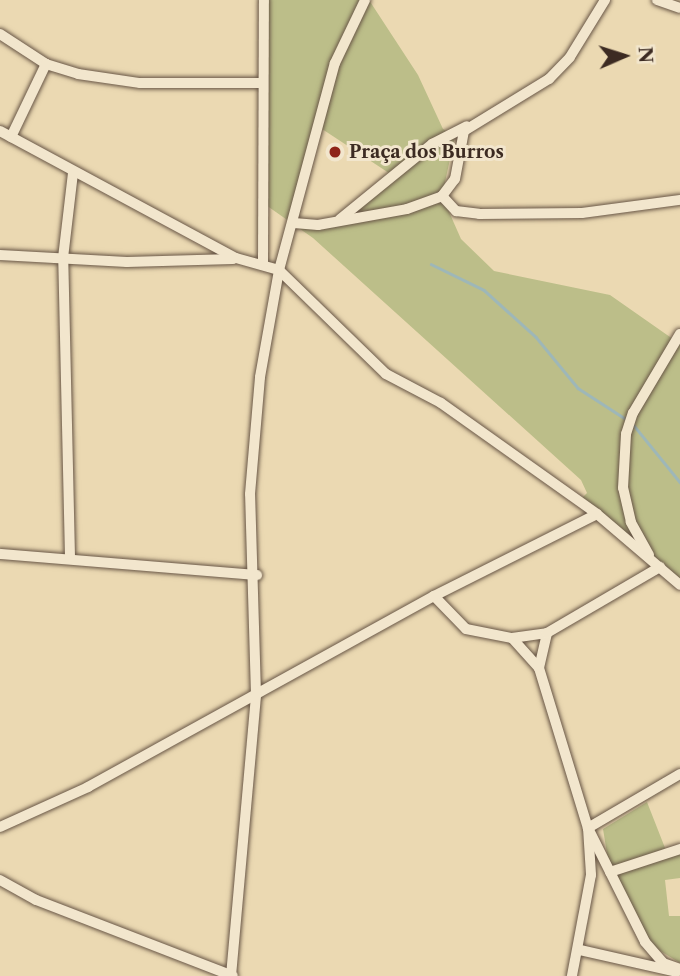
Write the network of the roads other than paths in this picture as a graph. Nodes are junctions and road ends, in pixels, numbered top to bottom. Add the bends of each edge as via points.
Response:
1 (264, 0) edge
2 (365, 0) edge
3 (605, 0) edge
4 (657, 0) edge
5 (680, 8) edge
6 (0, 34) edge
7 (46, 64) junction
8 (261, 83) junction
9 (470, 124) junction
10 (0, 131) edge
11 (11, 137) junction
12 (73, 173) junction
13 (442, 196) junction
14 (680, 200) edge
15 (337, 221) junction
16 (294, 223) junction
17 (0, 255) edge
18 (63, 258) junction
19 (236, 258) junction
20 (263, 264) junction
21 (279, 270) junction
22 (680, 334) edge
23 (597, 514) junction
24 (0, 554) edge
25 (71, 557) junction
26 (656, 564) junction
27 (257, 575) junction
28 (680, 585) edge
29 (434, 596) junction
30 (547, 633) junction
31 (512, 638) junction
32 (539, 668) junction
33 (256, 694) junction
34 (680, 774) edge
35 (0, 827) edge
36 (588, 828) junction
37 (680, 849) edge
38 (610, 872) junction
39 (0, 880) edge
40 (580, 950) junction
41 (680, 970) edge
42 (232, 976) edge
43 (572, 976) edge

1 - 8 street
2 - 16 street via 335,63
3 - 9 street via 584,38 549,79
4 - 5 street
6 - 7 street
7 - 8 street via 140,83
7 - 11 street
8 - 20 street
9 - 13 street via 455,179
9 - 15 street via 432,144
10 - 11 street
11 - 12 street
12 - 18 street
12 - 19 street
13 - 14 street via 456,211 479,214 582,213
13 - 15 street via 407,209
15 - 16 street
16 - 21 street
17 - 18 street
18 - 19 street
18 - 25 street
19 - 20 street
20 - 21 street
21 - 23 street via 386,374 441,403
21 - 27 street via 260,377 250,494
22 - 26 street via 633,413 623,461 631,522
23 - 26 street
23 - 29 street
24 - 25 street
25 - 27 street
26 - 28 street
26 - 30 street
27 - 33 street
29 - 31 street via 466,629
29 - 33 street
30 - 31 street
30 - 32 street
31 - 32 street
32 - 36 street
33 - 35 street via 88,787
33 - 42 street
34 - 36 street
36 - 38 street
36 - 40 street via 591,874
37 - 38 street
38 - 41 street via 645,942 663,963
39 - 42 street via 36,900
40 - 41 street
40 - 43 street

